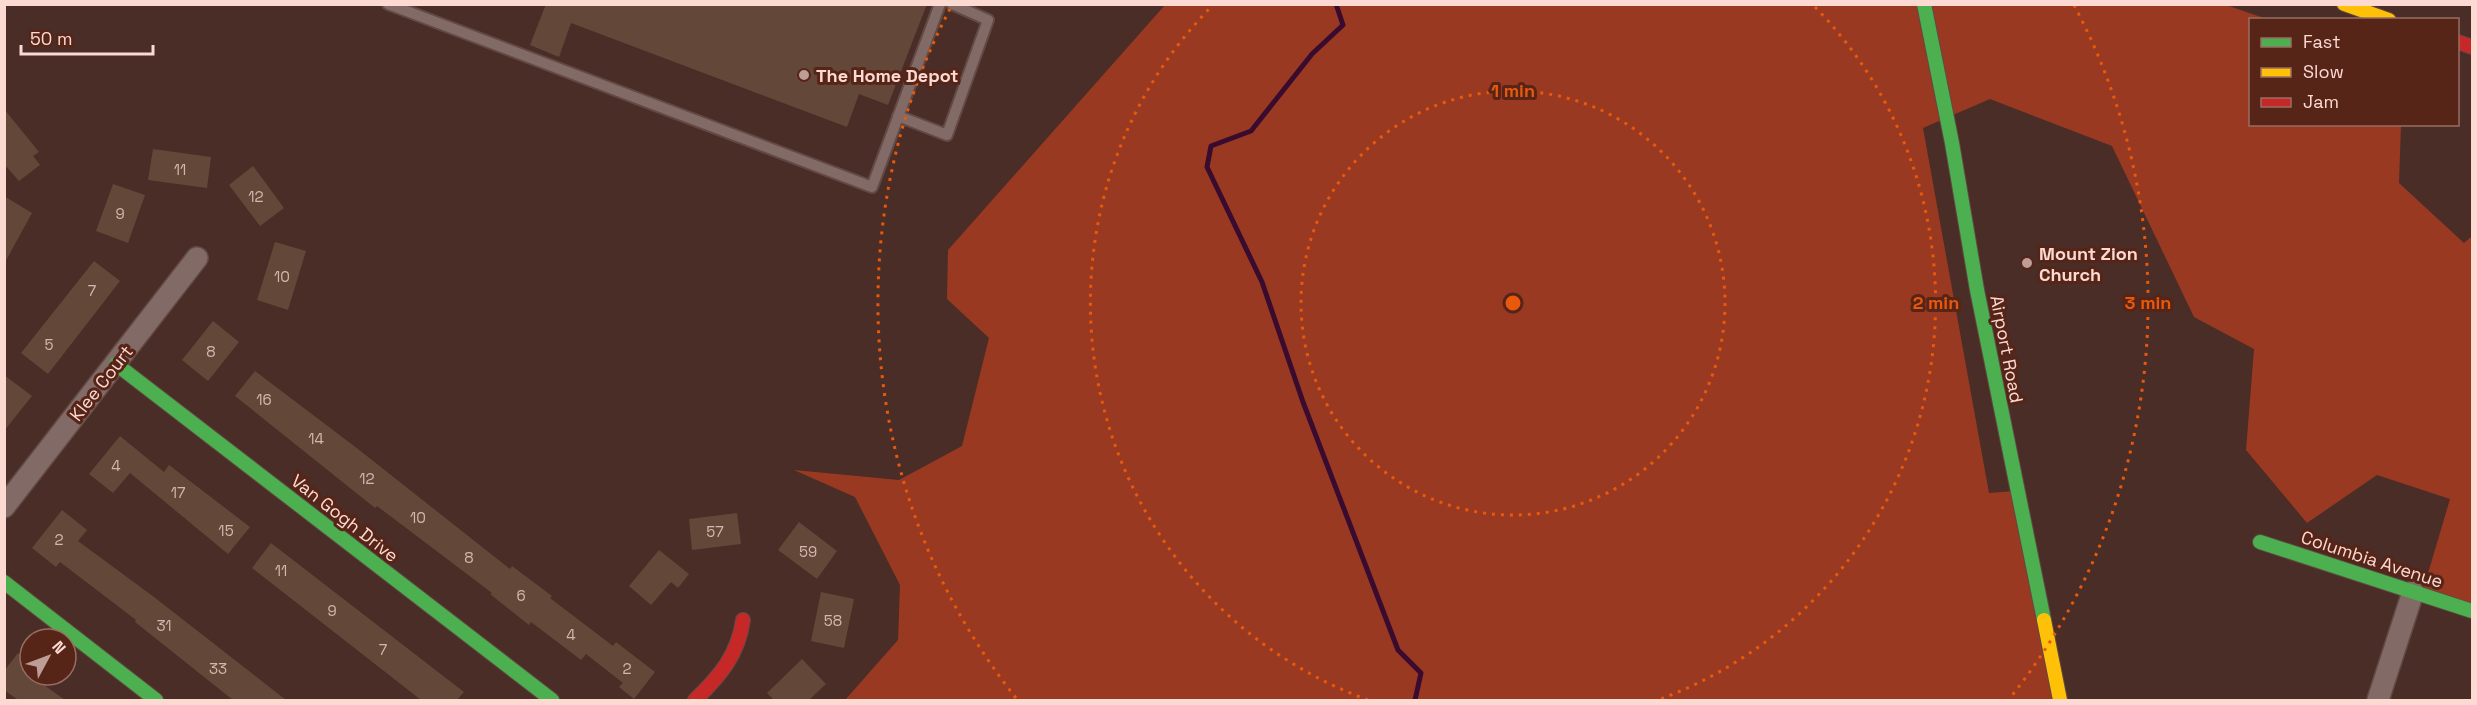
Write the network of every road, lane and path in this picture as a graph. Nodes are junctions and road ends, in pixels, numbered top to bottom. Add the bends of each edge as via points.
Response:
1 (388, 4) edge
2 (940, 4) edge
3 (952, 4) edge
4 (1924, 4) edge
5 (2344, 4) edge
6 (2383, 18) edge
7 (898, 116) junction
8 (197, 258) dead end
9 (116, 364) junction
10 (4, 507) edge
11 (2260, 542) dead end
12 (4, 582) edge
13 (2413, 592) junction
14 (2472, 611) edge
15 (743, 620) dead end
16 (156, 700) edge
17 (552, 700) edge
18 (695, 700) edge
19 (2060, 700) edge
20 (2378, 700) edge

1 - 7 lane via 872,187
2 - 7 lane
3 - 7 lane via 988,20 947,135
4 - 19 street, Airport Road
5 - 6 street
8 - 9 street, Klee Court
9 - 10 street, Klee Court
9 - 17 street, Van Gogh Drive
11 - 13 street, Columbia Avenue
12 - 16 street
13 - 14 street, Columbia Avenue
13 - 20 street
15 - 18 street via 740,645 732,660

